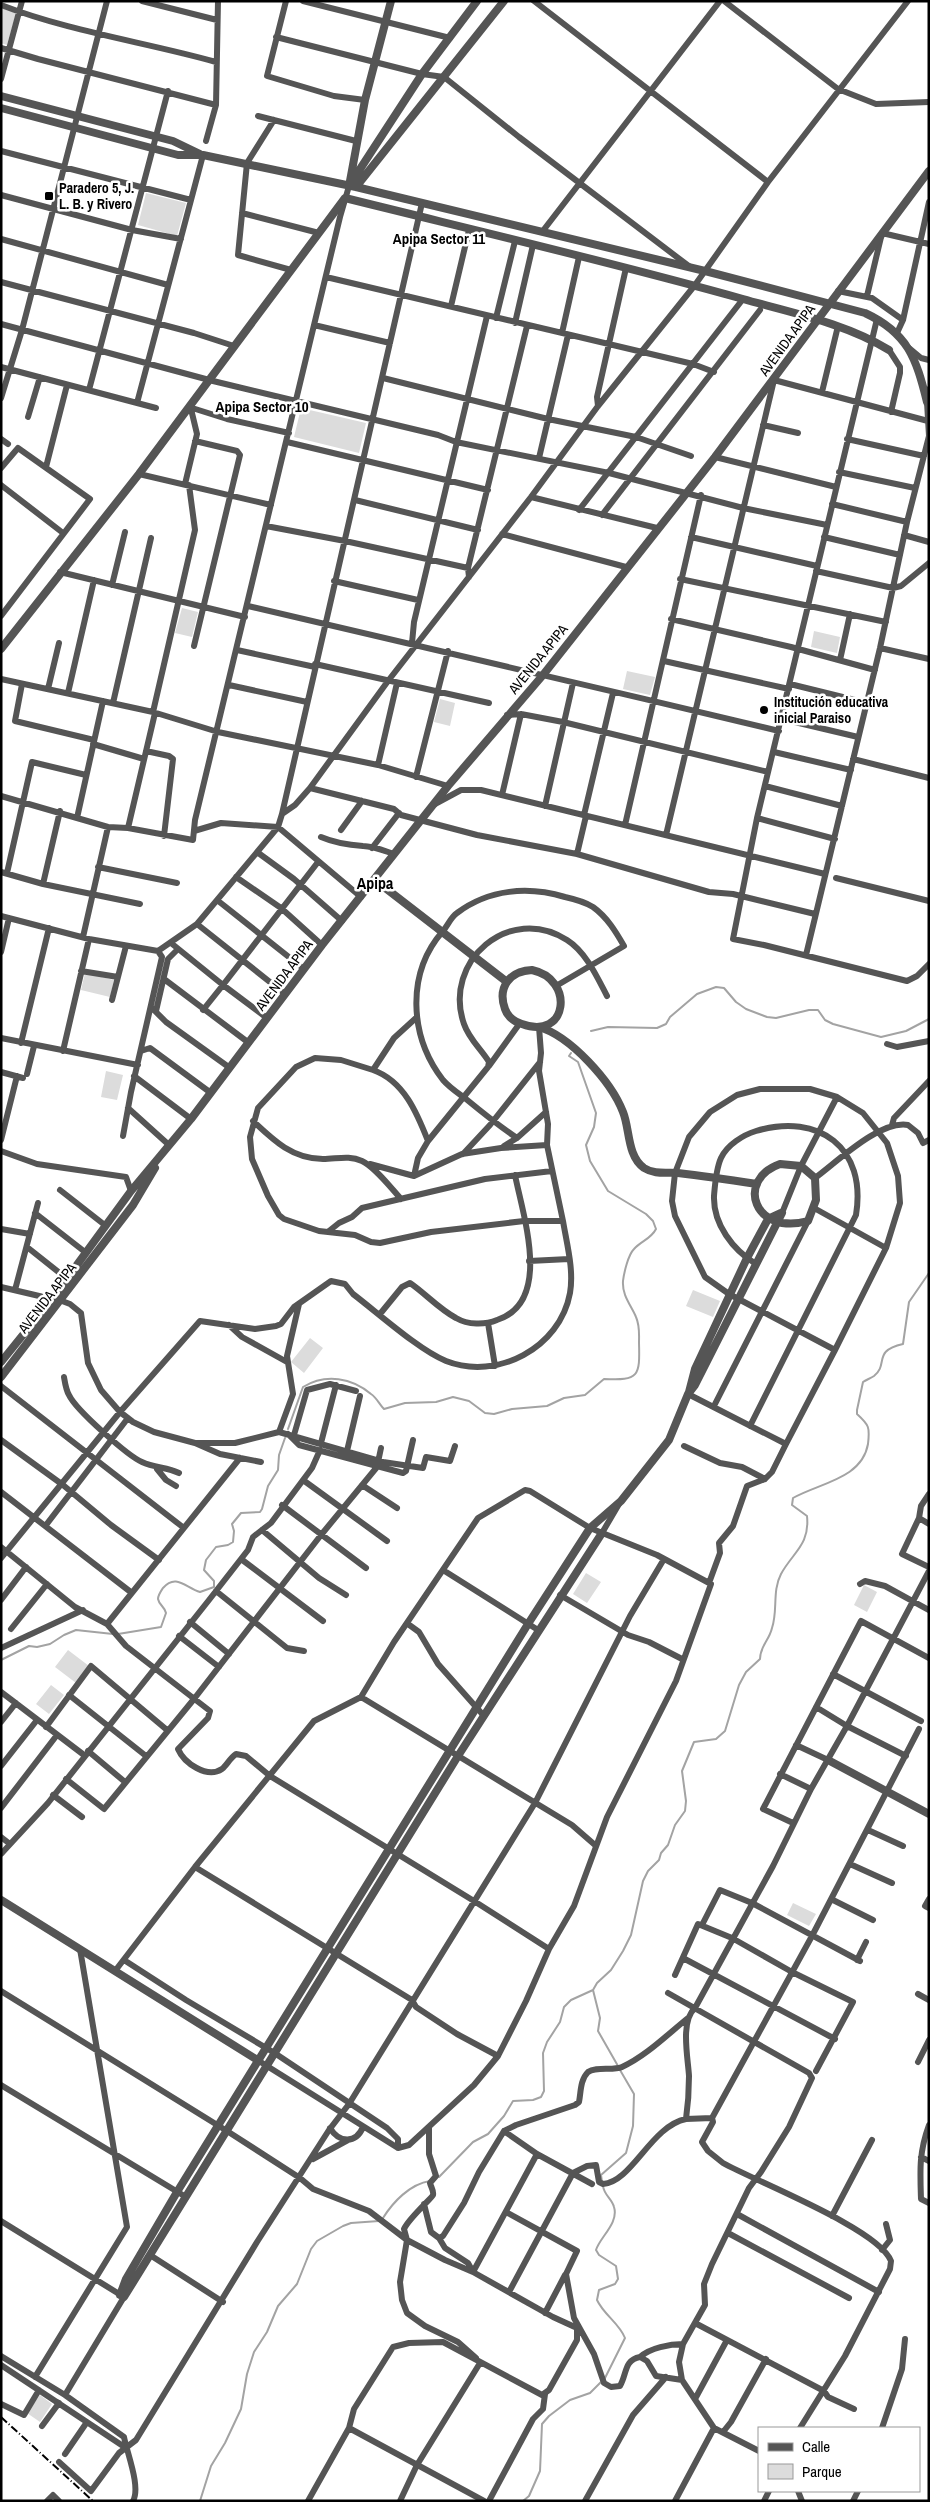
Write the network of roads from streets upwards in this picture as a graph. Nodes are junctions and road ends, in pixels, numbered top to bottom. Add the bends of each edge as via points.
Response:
1 (22, 1) edge
2 (107, 1) edge
3 (142, 1) edge
4 (218, 1) edge
5 (286, 1) edge
6 (303, 1) edge
7 (392, 1) edge
8 (504, 1) edge
9 (534, 1) edge
10 (720, 1) edge
11 (724, 1) edge
12 (907, 1) edge
13 (474, 2) edge
14 (1, 5) edge
15 (19, 12) junction
16 (218, 20) junction
17 (386, 23) junction
18 (97, 35) junction
19 (276, 38) junction
20 (450, 38) junction
21 (1, 48) edge
22 (10, 51) junction
23 (216, 62) junction
24 (375, 62) junction
25 (88, 72) junction
26 (422, 74) junction
27 (444, 77) junction
28 (1, 79) edge
29 (838, 89) junction
30 (168, 91) junction
31 (650, 92) junction
32 (1, 96) edge
33 (364, 100) junction
34 (929, 102) edge
35 (216, 105) junction
36 (1, 108) edge
37 (76, 115) junction
38 (258, 116) dead end
39 (274, 120) junction
40 (73, 127) junction
41 (157, 136) junction
42 (206, 141) dead end
43 (356, 141) junction
44 (154, 148) junction
45 (1, 151) edge
46 (203, 155) junction
47 (247, 163) junction
48 (63, 167) junction
49 (929, 171) edge
50 (580, 182) junction
51 (768, 182) junction
52 (352, 186) junction
53 (143, 188) junction
54 (1, 195) edge
55 (345, 198) junction
56 (190, 200) junction
57 (929, 202) edge
58 (422, 203) junction
59 (53, 208) junction
60 (242, 213) junction
61 (419, 217) junction
62 (132, 230) junction
63 (469, 230) junction
64 (542, 232) junction
65 (319, 233) junction
66 (882, 233) junction
67 (1, 239) edge
68 (181, 239) junction
69 (515, 241) junction
70 (920, 241) junction
71 (929, 244) edge
72 (533, 246) junction
73 (42, 251) junction
74 (579, 257) junction
75 (626, 268) junction
76 (691, 268) junction
77 (292, 270) junction
78 (705, 271) junction
79 (121, 272) junction
80 (326, 277) junction
81 (1, 282) edge
82 (168, 285) junction
83 (695, 285) junction
84 (31, 290) junction
85 (838, 291) junction
86 (402, 295) junction
87 (867, 296) junction
88 (743, 299) junction
89 (829, 302) junction
90 (451, 306) junction
91 (760, 310) dead end
92 (110, 312) junction
93 (486, 316) junction
94 (496, 318) junction
95 (817, 319) junction
96 (877, 319) junction
97 (903, 320) junction
98 (515, 322) junction
99 (1, 324) edge
100 (158, 324) junction
101 (314, 325) junction
102 (527, 326) junction
103 (838, 326) junction
104 (22, 330) junction
105 (565, 334) junction
106 (897, 334) junction
107 (871, 339) junction
108 (390, 342) junction
109 (608, 344) junction
110 (905, 345) junction
111 (234, 346) junction
112 (889, 350) joint
113 (100, 351) junction
114 (643, 353) junction
115 (929, 360) edge
116 (148, 363) junction
117 (693, 364) junction
118 (1, 368) edge
119 (10, 370) junction
120 (714, 372) junction
121 (40, 378) junction
122 (383, 378) junction
123 (208, 380) junction
124 (774, 380) junction
125 (67, 385) junction
126 (929, 389) edge
127 (90, 390) junction
128 (822, 392) junction
129 (1, 398) edge
130 (466, 399) junction
131 (296, 400) junction
132 (856, 402) junction
133 (927, 402) junction
134 (137, 403) junction
135 (598, 406) junction
136 (156, 408) dead end
137 (190, 408) junction
138 (508, 409) junction
139 (891, 412) junction
140 (28, 417) dead end
141 (548, 419) junction
142 (373, 420) junction
143 (928, 421) edge
144 (763, 425) junction
145 (585, 427) junction
146 (289, 433) junction
147 (798, 433) dead end
148 (636, 437) junction
149 (1, 439) edge
150 (847, 439) junction
151 (195, 441) junction
152 (287, 442) junction
153 (456, 442) junction
154 (8, 444) dead end
155 (659, 444) junction
156 (497, 450) junction
157 (691, 456) dead end
158 (924, 456) junction
159 (715, 457) junction
160 (539, 458) junction
161 (364, 459) junction
162 (557, 462) junction
163 (753, 466) junction
164 (46, 467) junction
165 (1, 468) edge
166 (839, 472) junction
167 (609, 473) junction
168 (139, 474) junction
169 (446, 479) junction
170 (630, 479) junction
171 (1, 485) edge
172 (187, 485) junction
173 (836, 487) junction
174 (915, 488) junction
175 (488, 490) junction
176 (686, 493) junction
177 (230, 495) junction
178 (701, 495) junction
179 (531, 497) junction
180 (355, 500) junction
181 (832, 504) junction
182 (271, 505) junction
183 (743, 508) junction
184 (579, 510) junction
185 (602, 515) junction
186 (438, 520) junction
187 (907, 522) junction
188 (827, 525) junction
189 (266, 526) junction
190 (657, 528) junction
191 (478, 530) junction
192 (125, 532) dead end
193 (63, 533) junction
194 (502, 534) junction
195 (904, 535) junction
196 (691, 537) junction
197 (824, 537) junction
198 (151, 538) dead end
199 (345, 541) junction
200 (929, 542) edge
201 (733, 548) junction
202 (900, 555) junction
203 (428, 560) junction
204 (929, 563) edge
205 (626, 567) junction
206 (468, 568) junction
207 (817, 568) junction
208 (60, 572) junction
209 (469, 577) junction
210 (94, 580) junction
211 (680, 580) junction
212 (334, 581) junction
213 (112, 585) junction
214 (724, 587) junction
215 (892, 588) junction
216 (139, 591) junction
217 (418, 600) junction
218 (179, 601) junction
219 (808, 604) junction
220 (248, 606) junction
221 (204, 608) junction
222 (850, 614) junction
223 (1, 616) edge
224 (245, 617) junction
225 (671, 618) junction
226 (886, 622) junction
227 (325, 623) junction
228 (714, 628) junction
229 (59, 643) dead end
230 (415, 644) junction
231 (194, 646) dead end
232 (880, 648) junction
233 (1, 649) edge
234 (798, 649) junction
235 (237, 650) junction
236 (448, 651) junction
237 (929, 659) edge
238 (840, 660) junction
239 (664, 661) junction
240 (315, 666) junction
241 (704, 670) junction
242 (875, 670) junction
243 (543, 675) junction
244 (1, 679) edge
245 (388, 681) junction
246 (397, 683) junction
247 (572, 683) junction
248 (22, 684) junction
249 (229, 685) junction
250 (789, 686) junction
251 (48, 689) junction
252 (438, 692) junction
253 (68, 693) junction
254 (613, 693) junction
255 (103, 701) junction
256 (307, 702) junction
257 (113, 703) junction
258 (489, 703) dead end
259 (654, 703) junction
260 (866, 703) junction
261 (695, 711) junction
262 (154, 713) junction
263 (521, 714) junction
264 (507, 715) junction
265 (782, 719) junction
266 (563, 722) junction
267 (779, 731) junction
268 (218, 732) junction
269 (604, 733) junction
270 (858, 737) junction
271 (94, 742) junction
272 (644, 743) junction
273 (296, 749) junction
274 (146, 751) junction
275 (685, 752) junction
276 (774, 752) junction
277 (332, 755) junction
278 (144, 759) junction
279 (853, 759) junction
280 (378, 765) junction
281 (851, 770) junction
282 (768, 772) junction
283 (86, 775) junction
284 (416, 777) junction
285 (929, 778) edge
286 (448, 786) junction
287 (765, 786) junction
288 (310, 788) junction
289 (502, 795) junction
290 (1, 796) edge
291 (23, 801) junction
292 (362, 801) junction
293 (433, 805) junction
294 (544, 806) junction
295 (842, 806) junction
296 (60, 811) junction
297 (399, 813) junction
298 (282, 814) junction
299 (585, 816) junction
300 (77, 818) junction
301 (757, 818) junction
302 (422, 820) junction
303 (625, 825) junction
304 (108, 827) junction
305 (278, 827) junction
306 (128, 828) junction
307 (341, 830) dead end
308 (194, 831) junction
309 (666, 835) junction
310 (164, 836) junction
311 (321, 837) dead end
312 (835, 839) junction
313 (372, 848) junction
314 (257, 852) junction
315 (394, 854) junction
316 (577, 854) junction
317 (749, 855) junction
318 (318, 862) junction
319 (98, 867) junction
320 (4, 872) edge
321 (825, 874) junction
322 (236, 877) junction
323 (836, 878) dead end
324 (375, 880) junction
325 (177, 883) dead end
326 (43, 884) junction
327 (299, 884) junction
328 (93, 894) junction
329 (361, 896) junction
330 (740, 896) junction
331 (217, 900) junction
332 (929, 901) edge
333 (140, 904) dead end
334 (281, 908) junction
335 (815, 914) junction
336 (1, 916) edge
337 (9, 918) junction
338 (342, 921) junction
339 (197, 924) junction
340 (49, 928) junction
341 (443, 931) junction
342 (262, 934) junction
343 (86, 938) junction
344 (170, 943) junction
345 (322, 945) junction
346 (126, 946) junction
347 (178, 949) junction
348 (158, 951) junction
349 (1, 952) edge
350 (806, 955) junction
351 (473, 956) junction
352 (242, 959) junction
353 (929, 964) edge
354 (590, 965) junction
355 (304, 969) junction
356 (81, 971) junction
357 (118, 977) junction
358 (164, 980) junction
359 (506, 982) junction
360 (223, 985) junction
361 (556, 986) junction
362 (285, 994) junction
363 (606, 996) dead end
364 (112, 1000) dead end
365 (153, 1009) junction
366 (203, 1010) junction
367 (417, 1017) junction
368 (267, 1018) junction
369 (520, 1024) junction
370 (539, 1026) junction
371 (1, 1038) edge
372 (929, 1041) edge
373 (21, 1043) junction
374 (249, 1043) junction
375 (887, 1044) dead end
376 (34, 1046) junction
377 (63, 1051) junction
378 (141, 1051) junction
379 (540, 1061) junction
380 (138, 1065) junction
381 (488, 1067) junction
382 (230, 1068) junction
383 (373, 1070) junction
384 (1, 1072) edge
385 (22, 1076) junction
386 (134, 1076) junction
387 (929, 1081) edge
388 (211, 1093) junction
389 (464, 1097) junction
390 (837, 1098) junction
391 (128, 1108) junction
392 (546, 1112) junction
393 (191, 1119) junction
394 (254, 1121) junction
395 (492, 1122) junction
396 (892, 1125) junction
397 (820, 1131) junction
398 (878, 1131) junction
399 (123, 1136) dead end
400 (517, 1138) junction
401 (1, 1140) edge
402 (929, 1140) edge
403 (428, 1141) junction
404 (169, 1145) junction
405 (547, 1146) junction
406 (501, 1148) junction
407 (1, 1151) edge
408 (462, 1154) junction
409 (846, 1155) junction
410 (160, 1157) junction
411 (365, 1162) junction
412 (801, 1166) junction
413 (552, 1171) junction
414 (674, 1173) junction
415 (515, 1175) junction
416 (414, 1176) junction
417 (716, 1178) junction
418 (815, 1178) junction
419 (758, 1184) junction
420 (60, 1190) dead end
421 (131, 1191) junction
422 (401, 1199) junction
423 (38, 1203) dead end
424 (814, 1208) junction
425 (35, 1213) junction
426 (782, 1213) junction
427 (768, 1219) junction
428 (524, 1221) junction
429 (808, 1221) junction
430 (563, 1222) junction
431 (776, 1223) junction
432 (106, 1226) junction
433 (1, 1228) edge
434 (850, 1229) junction
435 (329, 1231) junction
436 (30, 1234) junction
437 (27, 1247) junction
438 (886, 1248) junction
439 (85, 1252) junction
440 (747, 1258) junction
441 (569, 1259) junction
442 (529, 1261) junction
443 (756, 1264) junction
444 (66, 1278) junction
445 (1, 1287) edge
446 (15, 1290) junction
447 (730, 1294) junction
448 (52, 1299) junction
449 (739, 1299) junction
450 (62, 1301) junction
451 (299, 1304) junction
452 (762, 1311) junction
453 (380, 1314) junction
454 (488, 1323) junction
455 (229, 1325) junction
456 (799, 1329) junction
457 (835, 1350) junction
458 (1, 1362) edge
459 (287, 1362) junction
460 (495, 1366) junction
461 (1, 1377) edge
462 (64, 1377) dead end
463 (336, 1385) junction
464 (1, 1386) edge
465 (688, 1394) junction
466 (714, 1406) junction
467 (120, 1412) junction
468 (128, 1418) junction
469 (750, 1426) junction
470 (279, 1432) junction
471 (104, 1433) junction
472 (291, 1434) junction
473 (112, 1439) junction
474 (1, 1440) edge
475 (413, 1440) dead end
476 (195, 1443) junction
477 (786, 1444) junction
478 (455, 1446) dead end
479 (684, 1446) dead end
480 (320, 1447) junction
481 (381, 1448) dead end
482 (346, 1451) junction
483 (89, 1452) junction
484 (96, 1458) junction
485 (240, 1458) junction
486 (261, 1462) dead end
487 (378, 1464) junction
488 (406, 1467) junction
489 (158, 1469) junction
490 (178, 1474) dead end
491 (765, 1479) junction
492 (303, 1480) junction
493 (62, 1484) junction
494 (362, 1484) junction
495 (176, 1486) dead end
496 (1, 1492) edge
497 (72, 1492) junction
498 (929, 1494) edge
499 (621, 1501) junction
500 (282, 1505) junction
501 (397, 1508) dead end
502 (342, 1510) junction
503 (36, 1518) junction
504 (919, 1518) junction
505 (929, 1524) edge
506 (46, 1526) junction
507 (184, 1528) junction
508 (590, 1528) junction
509 (262, 1530) junction
510 (602, 1533) junction
511 (320, 1535) junction
512 (387, 1541) dead end
513 (4, 1549) edge
514 (1, 1558) edge
515 (241, 1559) junction
516 (664, 1559) junction
517 (159, 1560) junction
518 (300, 1562) junction
519 (26, 1567) junction
520 (929, 1567) edge
521 (366, 1568) dead end
522 (443, 1570) junction
523 (929, 1571) edge
524 (709, 1583) junction
525 (46, 1584) junction
526 (860, 1584) dead end
527 (279, 1589) junction
528 (216, 1590) junction
529 (132, 1593) junction
530 (346, 1595) dead end
531 (560, 1595) junction
532 (1, 1600) edge
533 (912, 1602) junction
534 (83, 1610) junction
535 (929, 1610) edge
536 (254, 1621) junction
537 (323, 1621) dead end
538 (190, 1622) junction
539 (107, 1624) junction
540 (408, 1624) junction
541 (528, 1624) junction
542 (11, 1629) dead end
543 (538, 1630) junction
544 (622, 1631) junction
545 (179, 1636) junction
546 (892, 1640) junction
547 (1, 1648) edge
548 (304, 1651) dead end
549 (229, 1654) junction
550 (929, 1658) edge
551 (682, 1659) junction
552 (219, 1667) junction
553 (155, 1668) junction
554 (833, 1674) junction
555 (1, 1692) edge
556 (865, 1692) junction
557 (69, 1695) junction
558 (361, 1697) junction
559 (130, 1698) junction
560 (194, 1699) junction
561 (16, 1703) junction
562 (816, 1707) junction
563 (477, 1709) junction
564 (484, 1716) junction
565 (37, 1720) junction
566 (921, 1720) dead end
567 (1, 1722) edge
568 (109, 1725) junction
569 (847, 1726) junction
570 (46, 1727) junction
571 (920, 1729) dead end
572 (168, 1730) junction
573 (57, 1735) junction
574 (796, 1745) junction
575 (449, 1751) junction
576 (86, 1753) junction
577 (146, 1756) junction
578 (458, 1756) junction
579 (906, 1756) junction
580 (828, 1760) junction
581 (1, 1766) edge
582 (780, 1774) junction
583 (270, 1776) junction
584 (66, 1780) junction
585 (125, 1782) junction
586 (811, 1789) junction
587 (887, 1792) junction
588 (53, 1796) junction
589 (534, 1803) junction
590 (1, 1808) edge
591 (929, 1814) edge
592 (82, 1817) dead end
593 (793, 1823) junction
594 (868, 1830) junction
595 (1, 1837) edge
596 (10, 1844) junction
597 (595, 1844) junction
598 (903, 1846) dead end
599 (388, 1849) junction
600 (1, 1854) edge
601 (398, 1855) junction
602 (850, 1864) junction
603 (195, 1867) junction
604 (892, 1883) dead end
605 (831, 1899) junction
606 (929, 1899) edge
607 (1, 1900) edge
608 (474, 1901) junction
609 (752, 1903) junction
610 (929, 1908) edge
611 (873, 1920) dead end
612 (702, 1925) junction
613 (812, 1936) junction
614 (732, 1938) junction
615 (866, 1942) dead end
616 (328, 1948) junction
617 (80, 1949) junction
618 (549, 1949) junction
619 (336, 1953) junction
620 (682, 1958) junction
621 (124, 1960) junction
622 (115, 1970) junction
623 (792, 1972) junction
624 (714, 1973) junction
625 (675, 1975) dead end
626 (1, 1992) edge
627 (668, 1993) dead end
628 (918, 1994) dead end
629 (412, 2000) junction
630 (929, 2000) edge
631 (774, 2006) junction
632 (694, 2008) junction
633 (688, 2018) junction
634 (835, 2039) junction
635 (753, 2042) junction
636 (928, 2043) edge
637 (270, 2050) junction
638 (98, 2052) junction
639 (498, 2056) junction
640 (918, 2062) dead end
641 (262, 2064) junction
642 (816, 2071) dead end
643 (1, 2085) edge
644 (349, 2104) junction
645 (342, 2114) junction
646 (712, 2118) junction
647 (686, 2119) junction
648 (929, 2125) edge
649 (218, 2126) junction
650 (363, 2127) junction
651 (429, 2127) junction
652 (330, 2128) junction
653 (227, 2131) junction
654 (504, 2131) junction
655 (348, 2140) junction
656 (872, 2140) dead end
657 (398, 2148) junction
658 (537, 2154) junction
659 (116, 2156) junction
660 (921, 2157) junction
661 (312, 2159) junction
662 (929, 2161) edge
663 (573, 2173) junction
664 (300, 2178) junction
665 (756, 2180) junction
666 (592, 2184) dead end
667 (177, 2192) junction
668 (186, 2197) junction
669 (929, 2203) edge
670 (424, 2204) junction
671 (506, 2212) junction
672 (737, 2214) junction
673 (832, 2216) junction
674 (1, 2221) edge
675 (886, 2224) dead end
676 (542, 2232) junction
677 (728, 2233) junction
678 (438, 2238) junction
679 (407, 2240) junction
680 (882, 2250) junction
681 (150, 2255) junction
682 (473, 2272) junction
683 (566, 2274) junction
684 (96, 2281) junction
685 (509, 2292) junction
686 (879, 2292) junction
687 (122, 2296) junction
688 (849, 2298) dead end
689 (222, 2302) junction
690 (545, 2313) junction
691 (695, 2323) junction
692 (577, 2328) junction
693 (905, 2339) dead end
694 (727, 2340) junction
695 (683, 2344) junction
696 (1, 2356) edge
697 (640, 2357) junction
698 (766, 2359) junction
699 (480, 2363) junction
700 (1, 2365) edge
701 (35, 2377) junction
702 (666, 2377) junction
703 (682, 2380) junction
704 (39, 2390) junction
705 (824, 2391) junction
706 (545, 2394) junction
707 (64, 2395) junction
708 (695, 2399) junction
709 (59, 2403) junction
710 (1, 2404) edge
711 (854, 2409) dead end
712 (87, 2422) junction
713 (42, 2426) dead end
714 (801, 2427) edge
715 (882, 2427) edge
716 (349, 2428) junction
717 (714, 2428) junction
718 (723, 2432) junction
719 (126, 2448) junction
720 (758, 2450) edge
721 (65, 2454) dead end
722 (59, 2462) dead end
723 (417, 2465) junction
724 (47, 2501) edge
725 (59, 2501) edge
726 (133, 2501) edge
727 (308, 2501) edge
728 (400, 2501) edge
729 (484, 2501) edge
730 (490, 2501) edge
731 (585, 2501) edge
732 (674, 2501) edge

1 - 15 street
2 - 18 street
3 - 16 street
4 - 16 street
5 - 19 street
6 - 17 street
7 - 17 street
8 - 27 street
9 - 31 street
10 - 31 street
11 - 29 street
12 - 29 street
13 - 20 street
14 - 15 street
15 - 18 street
15 - 22 street
16 - 23 street
17 - 20 street
17 - 24 street
18 - 23 street via 160,46
18 - 25 street
19 - 24 street
19 - 33 street via 267,76 334,96
20 - 26 street
21 - 22 street
22 - 25 street
22 - 28 street
23 - 35 street
24 - 26 street
24 - 33 street
25 - 30 street
25 - 37 street
26 - 27 street
26 - 52 street
27 - 50 street
27 - 52 street
29 - 34 street via 876,104
29 - 51 street
30 - 35 street
30 - 41 street
31 - 50 street
31 - 51 street
32 - 37 street
33 - 43 street
35 - 42 street
36 - 40 street
37 - 40 street
37 - 41 street
38 - 39 street
39 - 43 street
39 - 47 street
40 - 44 street
40 - 48 street
41 - 44 street
41 - 46 street
43 - 52 street
44 - 46 street via 178,155
44 - 53 street
45 - 48 street
46 - 47 street
46 - 56 street
47 - 52 street
47 - 60 street
48 - 53 street
48 - 59 street
49 - 66 street, AVENIDA APIPA
50 - 64 street
50 - 76 street
51 - 78 street
52 - 55 street
52 - 58 street
53 - 56 street
53 - 62 street
54 - 59 street
55 - 61 street
55 - 65 street
55 - 80 street
56 - 68 street
57 - 70 street
58 - 61 street
58 - 64 street
59 - 62 street
59 - 73 street
60 - 65 street
60 - 77 street via 238,255
61 - 63 street
61 - 86 street
62 - 68 street
62 - 79 street
63 - 69 street
63 - 90 street
64 - 76 street
65 - 77 street
66 - 70 street
66 - 85 street, AVENIDA APIPA
66 - 87 street
67 - 73 street
68 - 82 street
69 - 72 street
69 - 94 street
70 - 71 street
70 - 97 street
72 - 74 street
72 - 98 street
73 - 79 street
73 - 84 street
74 - 75 street
74 - 105 street
75 - 83 street
75 - 109 street
76 - 78 street
77 - 111 street
78 - 83 street
78 - 89 street
79 - 82 street
79 - 92 street
80 - 86 street
80 - 101 street
81 - 84 street
82 - 100 street
83 - 88 street
83 - 114 street
84 - 92 street
84 - 104 street
85 - 87 street
85 - 89 street, AVENIDA APIPA
86 - 90 street
86 - 108 street
87 - 97 street
88 - 95 street
88 - 117 street
89 - 95 street, AVENIDA APIPA
89 - 96 street
90 - 93 street
91 - 120 street
92 - 100 street
92 - 113 street
93 - 94 street
93 - 130 street
94 - 98 street
95 - 103 street
95 - 124 street, AVENIDA APIPA
96 - 106 street via 888,324
96 - 107 street
97 - 106 street
98 - 102 street
99 - 104 street
100 - 111 street
100 - 116 street
101 - 108 street
101 - 131 street
102 - 105 street
102 - 138 street
103 - 107 street
103 - 128 street
104 - 113 street
104 - 119 street
105 - 109 street
105 - 141 street
106 - 110 street
107 - 112 street
107 - 132 street
108 - 122 street
109 - 114 street
109 - 135 street
110 - 115 street via 921,358
110 - 133 street via 920,372
111 - 123 street
112 - 139 street via 900,367
113 - 116 street
113 - 127 street
114 - 117 street
114 - 135 street
116 - 123 street
116 - 134 street
117 - 120 street
117 - 148 street
118 - 119 street
119 - 121 street
119 - 129 street
120 - 155 street
121 - 125 street
121 - 140 street
122 - 130 street
122 - 142 street
123 - 131 street
123 - 137 street
124 - 128 street
124 - 144 street
124 - 159 street, AVENIDA APIPA
125 - 127 street
125 - 164 street
126 - 133 street
127 - 134 street
128 - 132 street
130 - 138 street
130 - 153 street
131 - 142 street
131 - 146 street
132 - 139 street
132 - 150 street
133 - 143 street
134 - 136 street
135 - 145 street
137 - 146 street
137 - 151 street
137 - 168 street
138 - 141 street
138 - 156 street
139 - 143 street
141 - 145 street
141 - 160 street
142 - 153 street
142 - 161 street
143 - 158 street via 929,436
144 - 147 street
144 - 163 street
145 - 148 street
145 - 162 street
146 - 152 street
148 - 155 street
148 - 167 street
149 - 154 street
150 - 158 street
150 - 166 street
151 - 172 street
151 - 177 street via 240,452
152 - 161 street
152 - 182 street
153 - 156 street
153 - 169 street
155 - 157 street via 665,449
155 - 170 street
156 - 160 street
156 - 175 street
158 - 174 street
159 - 163 street
159 - 176 street, AVENIDA APIPA
160 - 162 street
161 - 169 street
161 - 180 street
162 - 167 street
162 - 179 street
163 - 173 street
163 - 183 street
164 - 165 street via 18,448
164 - 193 street via 90,499
166 - 173 street
166 - 174 street
167 - 170 street
167 - 184 street
168 - 172 street
168 - 208 street
169 - 175 street
169 - 186 street
170 - 176 street
170 - 185 street
171 - 193 street
172 - 177 street
172 - 218 street via 195,530
173 - 181 street
174 - 187 street
175 - 191 street
176 - 178 street
176 - 190 street, AVENIDA APIPA
177 - 182 street
177 - 221 street
178 - 183 street
178 - 196 street
179 - 184 street
179 - 194 street
180 - 186 street
180 - 199 street
181 - 187 street
181 - 188 street
182 - 189 street
183 - 188 street
183 - 201 street
184 - 185 street
185 - 190 street
186 - 191 street
186 - 203 street
187 - 195 street
188 - 197 street
189 - 199 street
189 - 220 street
190 - 205 street, AVENIDA APIPA
191 - 206 street
192 - 213 street
193 - 223 street
194 - 205 street
194 - 209 street
195 - 200 street
195 - 202 street
196 - 201 street
196 - 211 street
197 - 202 street
197 - 207 street
198 - 216 street
199 - 203 street
199 - 212 street
201 - 207 street
201 - 214 street
202 - 215 street
203 - 206 street
203 - 217 street
204 - 215 street via 904,583
205 - 243 street, AVENIDA APIPA
206 - 209 street
207 - 215 street
207 - 219 street
208 - 210 street
208 - 233 street
209 - 230 street
210 - 213 street
210 - 253 street
211 - 214 street
211 - 225 street
212 - 217 street
212 - 227 street
213 - 216 street
214 - 219 street
214 - 228 street
215 - 226 street
216 - 218 street
216 - 257 street
217 - 230 street
218 - 221 street
218 - 262 street
219 - 222 street
219 - 234 street
220 - 224 street
220 - 227 street
221 - 224 street
221 - 231 street
222 - 226 street
222 - 238 street
224 - 235 street
225 - 228 street
225 - 239 street
226 - 232 street
227 - 230 street
227 - 240 street
228 - 234 street
228 - 241 street
229 - 251 street
230 - 236 street
230 - 245 street
232 - 237 street
232 - 242 street
234 - 238 street
234 - 250 street
235 - 240 street
235 - 249 street
236 - 243 street
236 - 252 street
238 - 242 street
239 - 241 street
239 - 259 street
240 - 245 street
240 - 256 street
241 - 250 street
241 - 261 street
242 - 260 street
243 - 247 street
243 - 264 street, AVENIDA APIPA
244 - 248 street
245 - 246 street
245 - 277 street
246 - 252 street
246 - 280 street
247 - 254 street
247 - 266 street
248 - 251 street
248 - 271 street via 15,721
249 - 256 street
249 - 268 street
250 - 260 street
250 - 265 street
251 - 253 street
252 - 258 street
252 - 284 street
253 - 255 street
254 - 259 street
254 - 269 street
255 - 257 street
255 - 271 street
256 - 273 street
257 - 262 street
259 - 261 street
259 - 272 street
260 - 270 street
261 - 267 street
261 - 275 street
262 - 268 street
262 - 274 street
263 - 264 street
263 - 266 street
263 - 289 street
264 - 286 street, AVENIDA APIPA
265 - 267 street
265 - 270 street
266 - 269 street
266 - 294 street
267 - 276 street
268 - 273 street
268 - 308 street
269 - 272 street
269 - 299 street
270 - 279 street
271 - 278 street
271 - 283 street
272 - 275 street
272 - 303 street
273 - 277 street
273 - 298 street
274 - 278 street
274 - 310 street via 172,759
275 - 282 street
275 - 309 street
276 - 281 street
276 - 282 street
277 - 280 street
277 - 288 street
278 - 306 street
279 - 281 street
279 - 285 street
280 - 284 street
281 - 295 street
282 - 287 street
283 - 291 street via 32,762
283 - 300 street
284 - 286 street
286 - 293 street, AVENIDA APIPA
287 - 295 street
287 - 301 street
288 - 292 street
288 - 298 street
289 - 293 street via 461,790
289 - 294 street
290 - 291 street
291 - 296 street
291 - 320 street
292 - 297 street
292 - 307 street
293 - 302 street, AVENIDA APIPA
294 - 299 street
295 - 312 street
296 - 300 street
296 - 326 street
297 - 302 street
297 - 313 street
298 - 305 street
299 - 303 street
299 - 316 street
300 - 304 street
301 - 312 street
301 - 317 street
302 - 315 street, AVENIDA APIPA
302 - 316 street via 477,835
303 - 309 street
304 - 306 street
304 - 319 street
305 - 308 street via 221,823
305 - 314 street
305 - 318 street
306 - 310 street
308 - 310 street via 193,840
309 - 317 street
311 - 313 street
312 - 321 street
313 - 315 street
314 - 322 street
314 - 327 street
315 - 324 street, AVENIDA APIPA
316 - 330 street via 709,892
317 - 321 street
317 - 330 street
318 - 327 street
318 - 329 street
319 - 325 street
319 - 328 street
320 - 326 street
321 - 335 street
322 - 331 street
322 - 334 street
323 - 332 street
324 - 329 street, AVENIDA APIPA
324 - 341 street
326 - 328 street
327 - 334 street
327 - 338 street
328 - 333 street
328 - 343 street
329 - 338 street, AVENIDA APIPA
330 - 335 street
330 - 350 street via 733,939
331 - 339 street
331 - 342 street
334 - 342 street
334 - 345 street
335 - 350 street
336 - 337 street
337 - 340 street
337 - 349 street
338 - 345 street, AVENIDA APIPA
339 - 344 street
339 - 352 street
340 - 343 street
340 - 373 street
341 - 351 street
341 - 354 street via 456,914 488,896 527,889 548,892 593,907 616,931 624,946
341 - 367 street via 436,937 419,971
342 - 352 street
342 - 355 street
343 - 346 street
343 - 356 street
344 - 347 street
344 - 348 street
345 - 355 street, AVENIDA APIPA
346 - 348 street
346 - 357 street
347 - 358 street via 168,959
347 - 360 street
348 - 365 street via 162,957
350 - 353 street via 907,981 918,976
351 - 354 street via 497,937 509,932 534,930 567,940
351 - 359 street
351 - 381 street via 460,983 461,1013 468,1034 489,1062
352 - 360 street
352 - 362 street
354 - 361 street
354 - 363 street
355 - 362 street, AVENIDA APIPA
356 - 357 street
356 - 377 street
357 - 364 street
358 - 365 street
358 - 366 street
359 - 361 street via 518,972 532,970 546,974
359 - 369 street via 505,1010
360 - 366 street
360 - 368 street
361 - 370 street via 561,1002 560,1013 553,1021
362 - 368 street, AVENIDA APIPA
365 - 378 street
365 - 382 street
366 - 374 street
367 - 383 street via 394,1038
367 - 389 street via 421,1038 438,1072 452,1089
368 - 374 street, AVENIDA APIPA
369 - 370 street
369 - 381 street
370 - 379 street
370 - 414 street via 564,1040 601,1074 622,1110 632,1148 642,1166 656,1173
371 - 373 street
372 - 375 street via 897,1047
373 - 376 street
374 - 382 street, AVENIDA APIPA
376 - 377 street
376 - 385 street
377 - 380 street
378 - 380 street
378 - 388 street via 150,1048
379 - 392 street
379 - 395 street
380 - 386 street
381 - 389 street
382 - 388 street, AVENIDA APIPA
383 - 394 street via 332,1058 315,1058 303,1063 258,1108
383 - 403 street via 394,1082 406,1096
384 - 385 street
385 - 401 street
386 - 391 street
386 - 393 street
387 - 396 street via 894,1118
388 - 393 street, AVENIDA APIPA
389 - 395 street
389 - 403 street
390 - 397 street
390 - 398 street via 863,1112
390 - 414 street via 824,1092 790,1088 760,1088 737,1095 696,1125
391 - 399 street
391 - 404 street
392 - 400 street
392 - 405 street
393 - 404 street, AVENIDA APIPA
394 - 411 street via 281,1146 298,1155 323,1159 349,1157
394 - 435 street via 250,1138 252,1159 279,1215 292,1223
395 - 400 street
395 - 408 street
396 - 398 street
396 - 402 street via 908,1125 918,1133 923,1143
397 - 409 street via 839,1144
397 - 412 street
397 - 417 street via 790,1124 742,1137 721,1158
398 - 409 street
398 - 438 street via 887,1143 900,1187 900,1211
400 - 406 street
403 - 416 street via 418,1158
404 - 410 street, AVENIDA APIPA
405 - 406 street
405 - 413 street
406 - 408 street
407 - 421 street via 37,1164 126,1177
408 - 416 street
409 - 418 street
409 - 434 street via 858,1191 856,1215
410 - 421 street, AVENIDA APIPA
410 - 450 street, AVENIDA APIPA via 133,1206
411 - 416 street
411 - 422 street
412 - 418 street
412 - 419 street via 786,1163 775,1166
412 - 426 street
413 - 415 street
413 - 430 street
414 - 417 street
414 - 447 street via 672,1201 687,1244 705,1277
415 - 422 street
415 - 428 street
417 - 419 street
417 - 440 street via 714,1202 718,1220 726,1236
418 - 424 street
419 - 427 street via 755,1202
420 - 432 street
421 - 432 street, AVENIDA APIPA
422 - 435 street via 362,1208
423 - 425 street
424 - 429 street
424 - 434 street
425 - 436 street
425 - 439 street
426 - 427 street
426 - 431 street
427 - 431 street
427 - 440 street
428 - 430 street
428 - 435 street via 431,1232 380,1243
428 - 442 street
429 - 431 street
429 - 452 street
430 - 441 street
431 - 443 street
432 - 439 street, AVENIDA APIPA
433 - 436 street
434 - 438 street
434 - 456 street
436 - 437 street
437 - 444 street
437 - 446 street
438 - 457 street
439 - 444 street, AVENIDA APIPA
440 - 443 street
440 - 447 street
441 - 442 street
441 - 460 street via 570,1291 557,1325 545,1340 522,1357
442 - 454 street via 530,1286 521,1304 507,1317
443 - 449 street
444 - 448 street, AVENIDA APIPA
445 - 446 street
446 - 448 street
447 - 449 street
447 - 465 street via 695,1369
448 - 458 street, AVENIDA APIPA
449 - 452 street
449 - 465 street
450 - 461 street, AVENIDA APIPA
450 - 467 street via 81,1313 88,1363 101,1390
451 - 453 street via 331,1281 345,1284
451 - 455 street via 276,1326 263,1329
451 - 459 street
452 - 456 street
452 - 466 street
453 - 454 street via 402,1287 410,1284 457,1319
453 - 460 street via 439,1358 461,1365
454 - 460 street
455 - 459 street via 242,1337
455 - 467 street via 200,1321
456 - 457 street
456 - 469 street
457 - 477 street
459 - 470 street via 292,1394
462 - 471 street via 69,1397
463 - 472 street via 321,1385 307,1390
463 - 480 street
463 - 482 street via 358,1393
464 - 483 street
465 - 466 street
465 - 499 street via 669,1440
466 - 469 street
467 - 468 street
467 - 471 street
468 - 473 street
468 - 476 street via 154,1432
469 - 477 street
470 - 472 street
470 - 476 street via 235,1443
471 - 473 street
471 - 483 street
472 - 480 street via 299,1445
473 - 484 street
473 - 489 street via 137,1459
474 - 493 street
475 - 488 street
476 - 485 street via 220,1454
477 - 491 street
478 - 488 street via 450,1460 426,1457 423,1468
479 - 491 street
480 - 482 street
480 - 487 street
480 - 492 street via 316,1462
481 - 487 street
482 - 487 street
483 - 484 street
483 - 493 street
484 - 497 street
484 - 507 street
485 - 486 street
485 - 507 street
487 - 488 street
487 - 494 street
489 - 490 street via 166,1468
489 - 495 street via 166,1480
491 - 524 street via 747,1486 733,1526 719,1543 720,1553
492 - 500 street
492 - 502 street
493 - 497 street
493 - 503 street
494 - 501 street
494 - 502 street
496 - 503 street
497 - 506 street
497 - 517 street
498 - 504 street via 921,1506
499 - 508 street
499 - 510 street
500 - 509 street via 271,1523
500 - 511 street
502 - 511 street
502 - 512 street
503 - 506 street
503 - 513 street
504 - 505 street
504 - 520 street via 902,1554
506 - 529 street
507 - 517 street
508 - 510 street
508 - 522 street via 525,1490 478,1518
508 - 541 street
509 - 515 street via 253,1537
509 - 518 street
510 - 516 street
510 - 531 street
511 - 518 street
511 - 521 street
513 - 514 street
513 - 519 street
515 - 527 street
515 - 528 street
516 - 524 street
516 - 544 street
517 - 529 street
518 - 527 street
518 - 530 street
519 - 525 street
519 - 532 street
522 - 540 street
522 - 541 street
523 - 533 street
524 - 551 street via 710,1593
525 - 534 street
525 - 542 street
526 - 533 street via 876,1582
527 - 536 street
527 - 537 street
528 - 536 street
528 - 538 street
529 - 539 street
531 - 543 street
531 - 544 street
533 - 535 street
533 - 546 street
534 - 539 street
534 - 547 street
536 - 548 street via 287,1648
536 - 549 street
538 - 545 street
538 - 549 street
539 - 553 street via 121,1642
540 - 558 street
540 - 563 street via 420,1632 438,1664
541 - 543 street
541 - 563 street
543 - 564 street
544 - 551 street
544 - 589 street
545 - 552 street
545 - 553 street
546 - 550 street
546 - 554 street via 861,1621
546 - 556 street
549 - 552 street
551 - 597 street via 676,1681
552 - 560 street
553 - 559 street
553 - 560 street
554 - 556 street
554 - 562 street
555 - 561 street
556 - 566 street
556 - 569 street
557 - 559 street via 91,1666
557 - 568 street
557 - 570 street
558 - 575 street
558 - 583 street via 314,1721
559 - 568 street
559 - 572 street
560 - 572 street
560 - 583 street via 210,1711 210,1715 178,1749 183,1758 212,1773 222,1769 240,1753
561 - 565 street
561 - 567 street
562 - 569 street
562 - 574 street
563 - 564 street
563 - 575 street
564 - 578 street
565 - 570 street
565 - 581 street
568 - 576 street
568 - 577 street
569 - 579 street
569 - 580 street
570 - 573 street
571 - 579 street
572 - 577 street
573 - 576 street
573 - 590 street
574 - 580 street
574 - 582 street
575 - 578 street
575 - 599 street
576 - 584 street
576 - 585 street
577 - 585 street
578 - 589 street
578 - 601 street
579 - 587 street
580 - 586 street
580 - 587 street
582 - 586 street
582 - 593 street via 763,1809
583 - 599 street
583 - 603 street
584 - 585 street via 104,1808
584 - 588 street
586 - 593 street
587 - 591 street
587 - 594 street
588 - 592 street
588 - 596 street
589 - 597 street via 572,1824
589 - 608 street
593 - 609 street
594 - 598 street
594 - 602 street
595 - 596 street
596 - 600 street
597 - 618 street via 578,1898
599 - 601 street
599 - 616 street
601 - 608 street
601 - 619 street
602 - 604 street
602 - 605 street
603 - 616 street
603 - 621 street
605 - 611 street
605 - 613 street
606 - 610 street via 925,1906
607 - 617 street
608 - 618 street
608 - 629 street
609 - 612 street via 720,1890
609 - 613 street
609 - 614 street
612 - 614 street
612 - 620 street via 698,1924
613 - 615 street via 858,1960
613 - 623 street
614 - 623 street
614 - 624 street
616 - 619 street
616 - 637 street
617 - 622 street
617 - 638 street
618 - 639 street
619 - 629 street
619 - 637 street
620 - 624 street
620 - 625 street
621 - 622 street
621 - 637 street
622 - 641 street
623 - 631 street
623 - 634 street via 853,2002
624 - 631 street
624 - 632 street
626 - 638 street
627 - 632 street
628 - 630 street
629 - 639 street via 416,2007 457,2034
629 - 644 street
631 - 634 street
631 - 635 street
632 - 633 street
632 - 635 street
633 - 647 street
633 - 654 street via 627,2064 588,2073 581,2084 579,2102 575,2105
634 - 642 street
635 - 646 street
635 - 665 street via 809,2073 812,2081 789,2127
636 - 640 street
637 - 641 street
637 - 644 street
638 - 649 street
638 - 659 street
639 - 651 street via 474,2085
641 - 645 street
641 - 649 street
641 - 653 street
643 - 659 street
644 - 645 street
644 - 657 street via 396,2136
645 - 650 street
645 - 652 street
646 - 647 street
646 - 665 street via 703,2146 723,2163
647 - 663 street via 660,2133 612,2182 599,2182 596,2165
648 - 660 street via 920,2149
649 - 653 street
649 - 667 street
650 - 655 street via 358,2136
650 - 657 street
651 - 657 street via 410,2145
651 - 670 street via 429,2154 436,2176 430,2183 433,2196
652 - 655 street via 339,2138
652 - 661 street
653 - 664 street
653 - 668 street
654 - 658 street
654 - 678 street via 464,2203 443,2236
655 - 661 street
656 - 673 street
658 - 663 street
658 - 671 street
659 - 667 street
659 - 684 street via 127,2227
660 - 662 street
660 - 669 street via 921,2199
661 - 664 street
663 - 666 street
663 - 676 street
664 - 679 street via 323,2194 369,2211
664 - 689 street
665 - 672 street
665 - 673 street
667 - 668 street
667 - 687 street via 126,2279
668 - 681 street
670 - 678 street via 431,2232
670 - 679 street via 404,2229
671 - 676 street
671 - 682 street
672 - 677 street
672 - 686 street
673 - 680 street
674 - 684 street
675 - 680 street via 890,2240
676 - 683 street via 577,2251
676 - 685 street
677 - 688 street
677 - 691 street via 706,2278 706,2302
678 - 682 street via 443,2246 468,2263
679 - 682 street
679 - 699 street via 400,2282 402,2300 408,2312 425,2326 458,2342
680 - 686 street via 890,2257 891,2265
681 - 687 street
681 - 689 street
682 - 685 street
683 - 690 street
683 - 692 street
684 - 687 street
684 - 701 street
685 - 690 street
686 - 705 street
687 - 707 street
689 - 719 street via 136,2440
690 - 692 street
691 - 694 street
691 - 695 street
692 - 697 street via 594,2354 601,2380 607,2385 620,2386 628,2364
692 - 706 street via 577,2340
693 - 715 street via 902,2368
694 - 698 street
694 - 708 street
695 - 697 street via 648,2351
695 - 703 street via 679,2362
696 - 701 street
697 - 702 street via 648,2361 656,2376
698 - 705 street
698 - 718 street via 732,2422
699 - 706 street via 538,2395
699 - 716 street via 437,2340 393,2347 354,2409
699 - 723 street
700 - 704 street
701 - 707 street
702 - 703 street
702 - 731 street via 633,2415
703 - 708 street
704 - 709 street
704 - 710 street via 24,2415
705 - 711 street
705 - 714 street
706 - 730 street via 543,2409 533,2419
707 - 719 street via 124,2437
708 - 717 street
709 - 712 street
709 - 713 street
712 - 719 street
712 - 721 street
716 - 723 street
716 - 727 street
717 - 718 street
717 - 732 street
718 - 720 street
719 - 722 street via 91,2491
719 - 726 street via 136,2496
723 - 728 street
723 - 729 street
724 - 725 street via 52,2494

